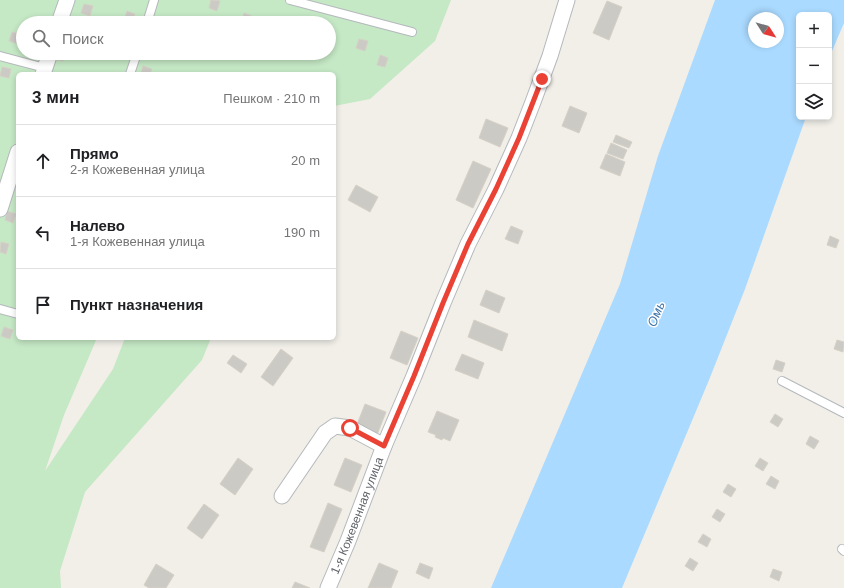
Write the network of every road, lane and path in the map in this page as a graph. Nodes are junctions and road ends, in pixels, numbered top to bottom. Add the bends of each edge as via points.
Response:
1 (67, 0) edge
2 (154, 0) edge
3 (290, 0) edge
4 (567, 0) edge
5 (61, 16) edge
6 (149, 16) edge
7 (412, 32) dead end
8 (0, 56) edge
9 (48, 60) edge
10 (135, 60) edge
11 (44, 71) edge
12 (131, 72) edge
13 (16, 156) edge
14 (5, 177) edge
15 (0, 209) edge
16 (0, 309) edge
17 (16, 313) edge
18 (782, 381) dead end
19 (844, 414) edge
20 (384, 446) junction
21 (282, 496) dead end
22 (328, 588) edge

1 - 5 street
2 - 6 lane
3 - 7 lane
4 - 20 street, 1-я Кожевенная улица via 550,56 519,138 468,244
8 - 11 lane
9 - 11 street
10 - 12 lane
13 - 14 street
14 - 15 street
16 - 17 lane
18 - 19 lane
20 - 21 street via 350,428 335,426 325,433
20 - 22 street, 1-я Кожевенная улица

